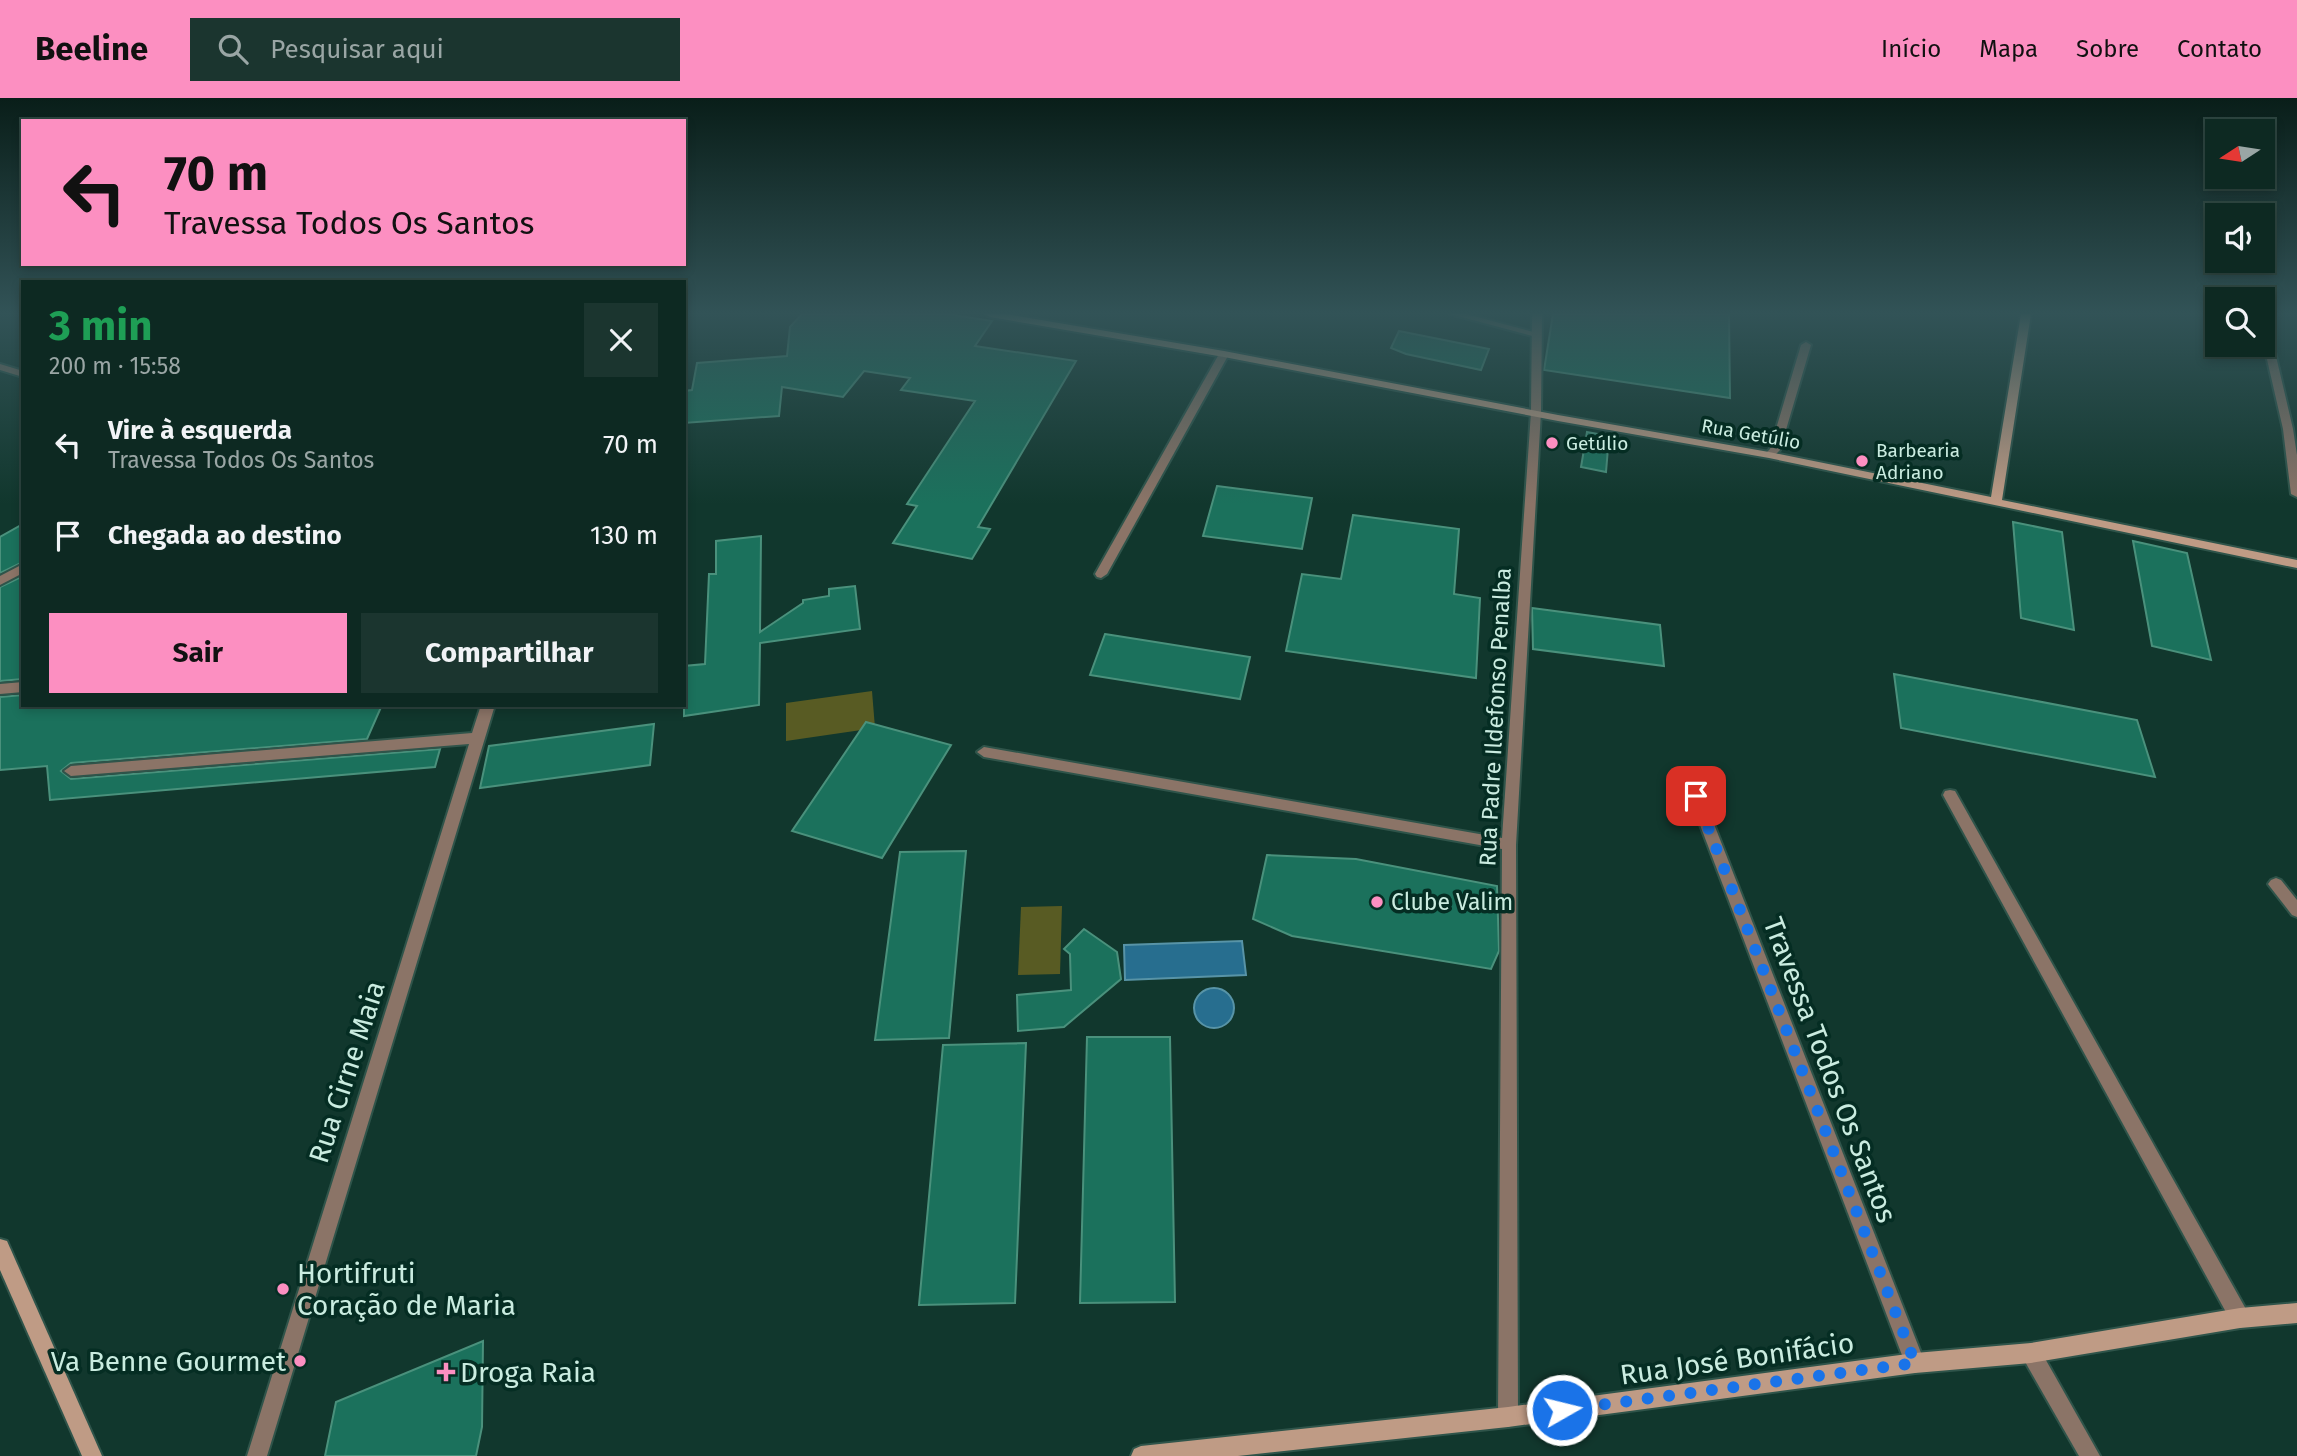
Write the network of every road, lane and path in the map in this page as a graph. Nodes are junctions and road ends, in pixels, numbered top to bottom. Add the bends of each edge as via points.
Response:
1 (1211, 377) edge
2 (1350, 377) edge
3 (1536, 377) edge
4 (1796, 377) edge
5 (2015, 377) edge
6 (2276, 377) edge
7 (1536, 412) junction
8 (1769, 455) junction
9 (2297, 494) edge
10 (1996, 502) junction
11 (2297, 564) edge
12 (21, 569) edge
13 (1101, 574) dead end
14 (0, 581) edge
15 (21, 688) edge
16 (0, 689) edge
17 (487, 707) edge
18 (478, 738) junction
19 (984, 752) dead end
20 (71, 771) dead end
21 (1950, 795) dead end
22 (1696, 796) dead end
23 (1509, 845) junction
24 (2276, 884) dead end
25 (2297, 911) edge
26 (0, 1248) edge
27 (2297, 1313) edge
28 (2240, 1318) junction
29 (2032, 1353) junction
30 (1915, 1363) junction
31 (1508, 1417) junction
32 (1181, 1454) edge
33 (92, 1456) edge
34 (257, 1456) edge
35 (1141, 1456) edge
36 (2090, 1456) edge

1 - 13 street
2 - 7 street, Rua Getúlio
3 - 7 street, Rua Padre Ildefonso Penalba
4 - 8 street via 1775,450
5 - 10 street
6 - 9 street
7 - 8 street, Rua Getúlio
7 - 23 street, Rua Padre Ildefonso Penalba
8 - 10 street, Rua Getúlio
10 - 11 street, Rua Getúlio
12 - 14 street
15 - 16 street
17 - 18 street, Rua Cirne Maia
18 - 20 street
18 - 34 street, Rua Cirne Maia
19 - 23 street
21 - 28 street
22 - 30 street, Travessa Todos Os Santos
23 - 31 street, Rua Padre Ildefonso Penalba
24 - 25 street
26 - 33 street
27 - 28 street, Rua José Bonifácio
28 - 29 street, Rua José Bonifácio
29 - 30 street, Rua José Bonifácio
29 - 36 street
30 - 31 street, Rua José Bonifácio
31 - 32 street, Rua José Bonifácio
32 - 35 street, Rua José Bonifácio

